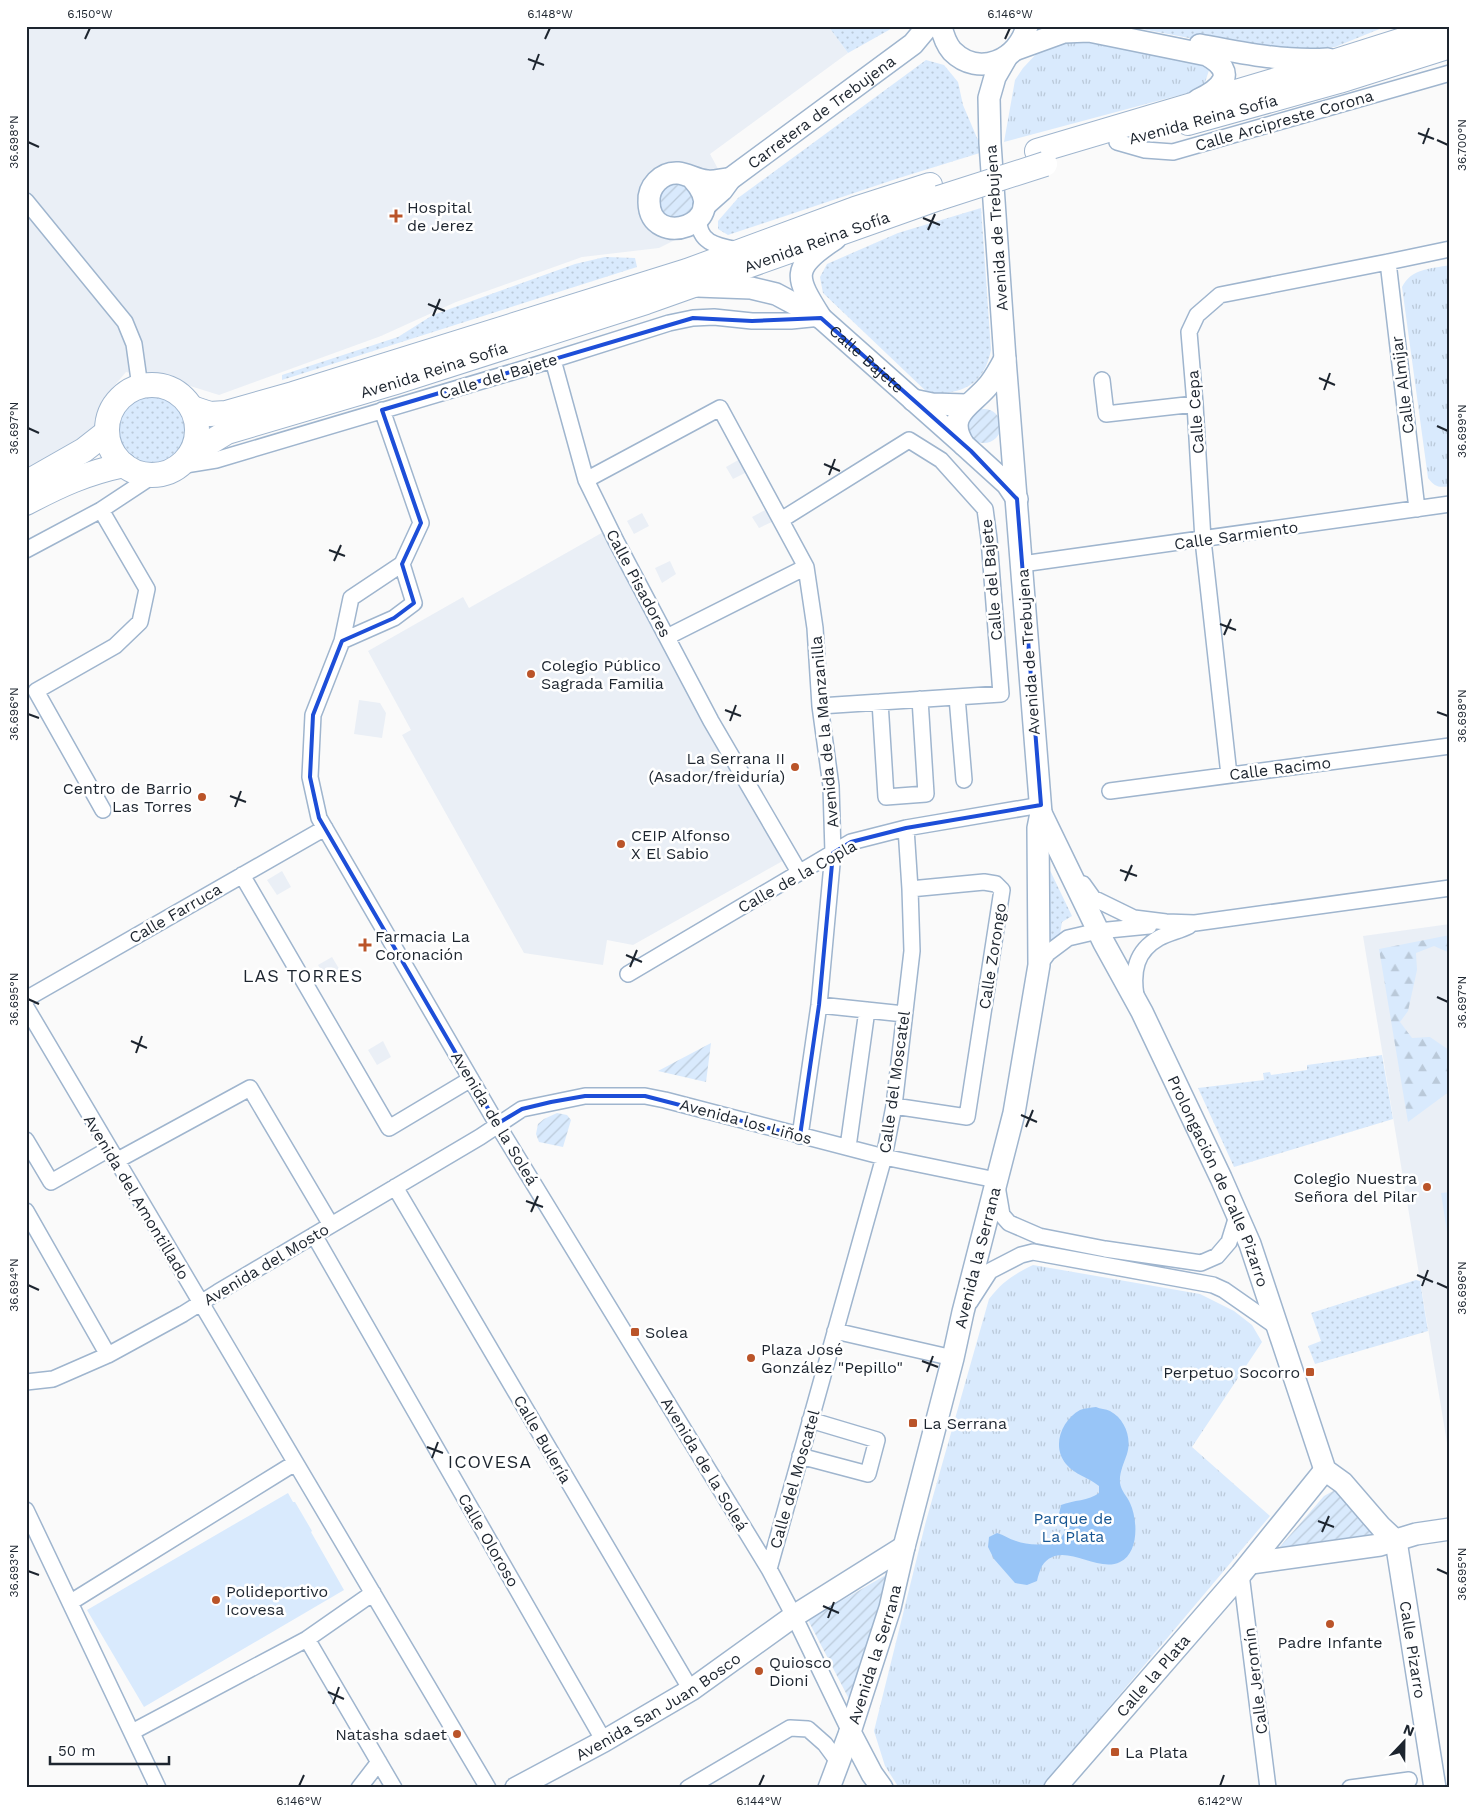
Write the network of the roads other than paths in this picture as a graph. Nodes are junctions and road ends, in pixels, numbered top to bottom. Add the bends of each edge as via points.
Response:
1 (928, 26) edge
2 (941, 26) edge
3 (1027, 26) edge
4 (1106, 26) edge
5 (1447, 26) edge
6 (913, 44) junction
7 (1450, 46) edge
8 (1011, 54) junction
9 (958, 55) junction
10 (1341, 58) junction
11 (1450, 73) edge
12 (988, 98) junction
13 (1181, 109) junction
14 (1117, 142) junction
15 (1041, 157) junction
16 (693, 179) junction
17 (730, 179) junction
18 (938, 190) junction
19 (26, 201) edge
20 (702, 211) junction
21 (844, 233) junction
22 (1450, 248) edge
23 (742, 251) junction
24 (1388, 262) junction
25 (692, 286) junction
26 (821, 318) junction
27 (1005, 359) junction
28 (553, 360) junction
29 (1102, 380) dead end
30 (140, 387) junction
31 (913, 400) junction
32 (970, 403) junction
33 (1195, 404) junction
34 (192, 408) junction
35 (382, 410) junction
36 (1011, 423) junction
37 (107, 432) junction
38 (967, 448) junction
39 (185, 460) junction
40 (124, 465) junction
41 (154, 475) junction
42 (586, 480) junction
43 (26, 483) edge
44 (1017, 499) junction
45 (26, 503) edge
46 (1450, 504) edge
47 (1417, 509) junction
48 (101, 510) junction
49 (781, 520) junction
50 (1203, 540) junction
51 (26, 550) edge
52 (402, 564) junction
53 (1022, 564) junction
54 (806, 567) junction
55 (666, 637) junction
56 (342, 641) junction
57 (957, 697) junction
58 (920, 700) junction
59 (880, 702) junction
60 (820, 706) junction
61 (1450, 746) edge
62 (1229, 775) junction
63 (964, 780) dead end
64 (1110, 791) dead end
65 (1041, 809) junction
66 (103, 810) dead end
67 (325, 828) junction
68 (906, 828) junction
69 (833, 853) junction
70 (1061, 855) junction
71 (799, 872) junction
72 (242, 875) junction
73 (1450, 888) edge
74 (910, 889) junction
75 (1188, 923) junction
76 (1098, 931) junction
77 (1040, 965) junction
78 (628, 974) dead end
79 (26, 999) edge
80 (1137, 1003) junction
81 (819, 1005) junction
82 (26, 1007) edge
83 (867, 1010) junction
84 (904, 1014) junction
85 (471, 1079) junction
86 (894, 1106) junction
87 (498, 1124) junction
88 (800, 1136) junction
89 (26, 1140) edge
90 (848, 1147) junction
91 (112, 1155) junction
92 (884, 1157) junction
93 (996, 1180) junction
94 (396, 1187) junction
95 (26, 1211) edge
96 (1237, 1216) junction
97 (331, 1225) junction
98 (314, 1235) junction
99 (200, 1303) junction
100 (963, 1312) junction
101 (1277, 1327) junction
102 (835, 1331) junction
103 (108, 1354) junction
104 (954, 1358) junction
105 (26, 1382) edge
106 (810, 1420) junction
107 (800, 1456) junction
108 (295, 1463) junction
109 (1325, 1470) junction
110 (26, 1510) edge
111 (1450, 1529) edge
112 (1396, 1541) junction
113 (904, 1547) junction
114 (769, 1569) junction
115 (1246, 1569) junction
116 (373, 1594) junction
117 (71, 1602) junction
118 (794, 1616) junction
119 (307, 1639) junction
120 (691, 1690) junction
121 (132, 1732) junction
122 (850, 1732) junction
123 (604, 1741) junction
124 (379, 1762) junction
125 (839, 1763) junction
126 (1409, 1780) dead end
127 (158, 1788) edge
128 (359, 1788) edge
129 (394, 1788) edge
130 (488, 1788) edge
131 (516, 1788) edge
132 (688, 1788) edge
133 (829, 1788) edge
134 (882, 1788) edge
135 (1055, 1788) edge
136 (1268, 1788) edge
137 (1350, 1788) edge
138 (1435, 1788) edge

1 - 6 main road, Carretera de Trebujena
2 - 9 main road, Avenida de Trebujena via 944,38
3 - 8 main road, Avenida de Trebujena via 1024,37
4 - 10 main road via 1262,56 1301,61
5 - 10 main road, Avenida Reina Sofía
6 - 9 main road via 934,44
6 - 17 main road, Carretera de Trebujena
7 - 14 main road, Avenida Reina Sofía via 1339,81
8 - 9 main road via 992,64 978,64
8 - 12 main road, Avenida de Trebujena via 995,77
8 - 13 main road via 1064,32 1089,31 1207,55 1217,61 1223,69 1222,85
9 - 12 main road, Avenida de Trebujena via 978,78
10 - 13 main road, Avenida Reina Sofía
11 - 14 street, Calle Arcipreste Corona via 1173,152 1145,150
12 - 27 main road, Avenida de Trebujena
13 - 15 main road, Avenida Reina Sofía
14 - 15 main road, Avenida Reina Sofía
15 - 18 main road, Avenida Reina Sofía
16 - 17 main road, Carretera de Trebujena via 713,182
16 - 20 main road via 704,194
16 - 20 main road, Carretera de Trebujena via 676,173 659,179 649,195 648,204 656,220 672,228 690,226
17 - 20 main road, Carretera de Trebujena
18 - 21 main road, Avenida Reina Sofía
18 - 23 main road, Avenida Reina Sofía via 855,209
19 - 30 street via 125,322 134,344
20 - 23 street via 700,231 704,238 716,246
21 - 25 main road, Avenida Reina Sofía
21 - 26 main road via 812,254 800,276 802,289
22 - 24 street, Calle Cepa
23 - 34 main road, Avenida Reina Sofía via 687,271 226,413 210,414
24 - 33 street, Calle Cepa via 1220,294 1197,315 1189,332
24 - 47 street, Calle Almijar
25 - 26 main road via 751,288 776,294
25 - 39 main road, Avenida Reina Sofía via 405,379 227,432
26 - 28 street, Calle del Bajete via 752,321 692,318 669,322
26 - 31 main road, Calle Bajete
27 - 32 main road via 988,387
27 - 36 main road, Avenida de Trebujena
28 - 35 street, Calle del Bajete
28 - 42 street, Calle Pisadores
29 - 33 street via 1106,414
30 - 34 main road via 155,385 170,389
30 - 37 main road via 129,391 112,409
31 - 32 main road, Calle Bajete via 951,406
31 - 38 main road, Calle Bajete
32 - 36 main road via 983,399 1000,404
32 - 38 main road via 957,420 959,438
33 - 50 street, Calle Cepa
34 - 39 main road via 197,432
35 - 39 street, Calle del Bajete via 216,460
35 - 52 street via 421,523
36 - 38 main road via 1009,437 997,450 979,453
36 - 44 main road, Avenida de Trebujena
37 - 40 main road via 112,450
37 - 43 main road via 84,450
38 - 44 main road via 1007,484
39 - 41 main road via 168,472
40 - 41 main road via 143,474
40 - 45 main road via 74,479
41 - 48 street
42 - 49 street, Avenida de la Manzanilla via 720,408
42 - 55 street, Calle Pisadores
44 - 53 main road, Avenida de Trebujena
46 - 47 street, Calle Sarmiento
47 - 50 street, Calle Sarmiento
48 - 51 street
48 - 66 street via 147,589 140,622 115,646 36,691
49 - 54 street, Avenida de la Manzanilla
49 - 57 street, Calle del Bajete via 909,440 941,460 985,509 1001,694
50 - 53 street, Calle Sarmiento
50 - 62 street, Calle Cepa
52 - 56 street, Avenida de la Soleá via 351,598
52 - 56 street via 414,603 394,618
53 - 65 main road, Avenida de Trebujena
54 - 55 street
54 - 60 street, Avenida de la Manzanilla via 815,628
55 - 71 street, Calle Pisadores
56 - 67 street, Avenida de la Soleá via 313,715 310,777 319,818
57 - 58 street, Calle del Bajete
57 - 63 street
58 - 59 street, Calle del Bajete
58 - 59 street via 926,794 886,797
59 - 60 street, Calle del Bajete
60 - 69 street, Avenida de la Manzanilla via 831,786
61 - 62 street, Calle Racimo
62 - 64 street, Calle Racimo
65 - 68 street, Calle de la Copla
65 - 70 main road, Prolongación de Calle Pizarro
65 - 77 main road, Avenida la Serrana via 1038,828
67 - 72 street, Calle Farruca
67 - 85 street, Avenida de la Soleá
68 - 69 street, Calle de la Copla via 850,842
68 - 74 street, Calle del Moscatel
69 - 71 street, Calle de la Copla
69 - 81 street, Avenida de la Manzanilla
70 - 75 street via 1093,898 1134,918
70 - 76 main road, Prolongación de Calle Pizarro
71 - 78 street, Calle de la Copla
72 - 79 street, Calle Farruca
72 - 85 street via 389,1128
73 - 75 street
74 - 84 street, Calle del Moscatel via 912,951
74 - 86 street, Calle Zorongo via 984,882 996,884 1002,890 967,1117
75 - 76 street
75 - 80 street via 1147,946 1136,963
76 - 77 street via 1068,938
76 - 80 main road, Prolongación de Calle Pizarro
77 - 93 main road, Avenida la Serrana via 1014,1113
80 - 96 main road, Prolongación de Calle Pizarro
81 - 83 street
81 - 88 street, Avenida de la Manzanilla
82 - 91 street, Avenida del Amontillado
83 - 84 street
83 - 90 street
84 - 86 street, Calle del Moscatel
85 - 87 street, Avenida de la Soleá
86 - 92 street, Calle del Moscatel
87 - 88 street, Avenida los Liños via 522,1108 551,1102 585,1096 645,1096
87 - 94 street, Avenida del Mosto
87 - 114 street, Avenida de la Soleá
88 - 90 street, Avenida los Liños
89 - 91 street via 51,1182
90 - 92 street, Avenida los Liños
91 - 97 street via 250,1088
91 - 99 street, Avenida del Amontillado
92 - 93 street, Avenida los Liños
92 - 102 street, Calle del Moscatel
93 - 96 street via 1002,1215 1009,1223 1039,1236 1105,1249 1201,1263 1217,1256 1229,1242
93 - 100 main road, Avenida la Serrana
94 - 97 street, Avenida del Mosto
94 - 120 street, Calle Bulería
95 - 103 street
96 - 101 main road, Prolongación de Calle Pizarro via 1250,1244
97 - 98 street, Avenida del Mosto
98 - 99 street, Avenida del Mosto
98 - 123 street, Calle Oloroso
99 - 103 street, Avenida del Mosto
99 - 108 street, Avenida del Amontillado
100 - 101 street via 990,1271 1033,1252 1213,1285
100 - 104 main road, Avenida la Serrana
101 - 109 main road, Prolongación de Calle Pizarro
102 - 104 street
102 - 106 street, Calle del Moscatel
103 - 105 street, Avenida del Mosto via 53,1379
104 - 113 main road, Avenida la Serrana
106 - 107 street, Calle del Moscatel
106 - 107 street via 877,1440 868,1474
107 - 114 street, Calle del Moscatel
108 - 116 street, Avenida del Amontillado
108 - 117 street
109 - 112 main road via 1343,1483
109 - 115 main road, Calle la Plata
110 - 117 street
111 - 112 main road
112 - 115 main road
112 - 138 main road, Calle Pizarro
113 - 118 main road, Avenida la Serrana
113 - 122 main road, Avenida la Serrana via 890,1608
114 - 118 street, Avenida de la Soleá
115 - 135 main road, Calle la Plata
115 - 136 street, Calle Jeromín
116 - 119 street
116 - 130 street, Avenida del Amontillado
117 - 121 street
118 - 120 main road, Avenida San Juan Bosco
118 - 122 street, Avenida de la Soleá
119 - 121 street
119 - 124 street
120 - 123 main road, Avenida San Juan Bosco
121 - 127 street
122 - 125 main road, Avenida la Serrana
122 - 134 main road, Avenida la Serrana
123 - 131 main road, Avenida San Juan Bosco
124 - 128 street
124 - 129 street
125 - 132 street via 808,1729 790,1728
125 - 133 main road, Avenida la Serrana
126 - 137 street

